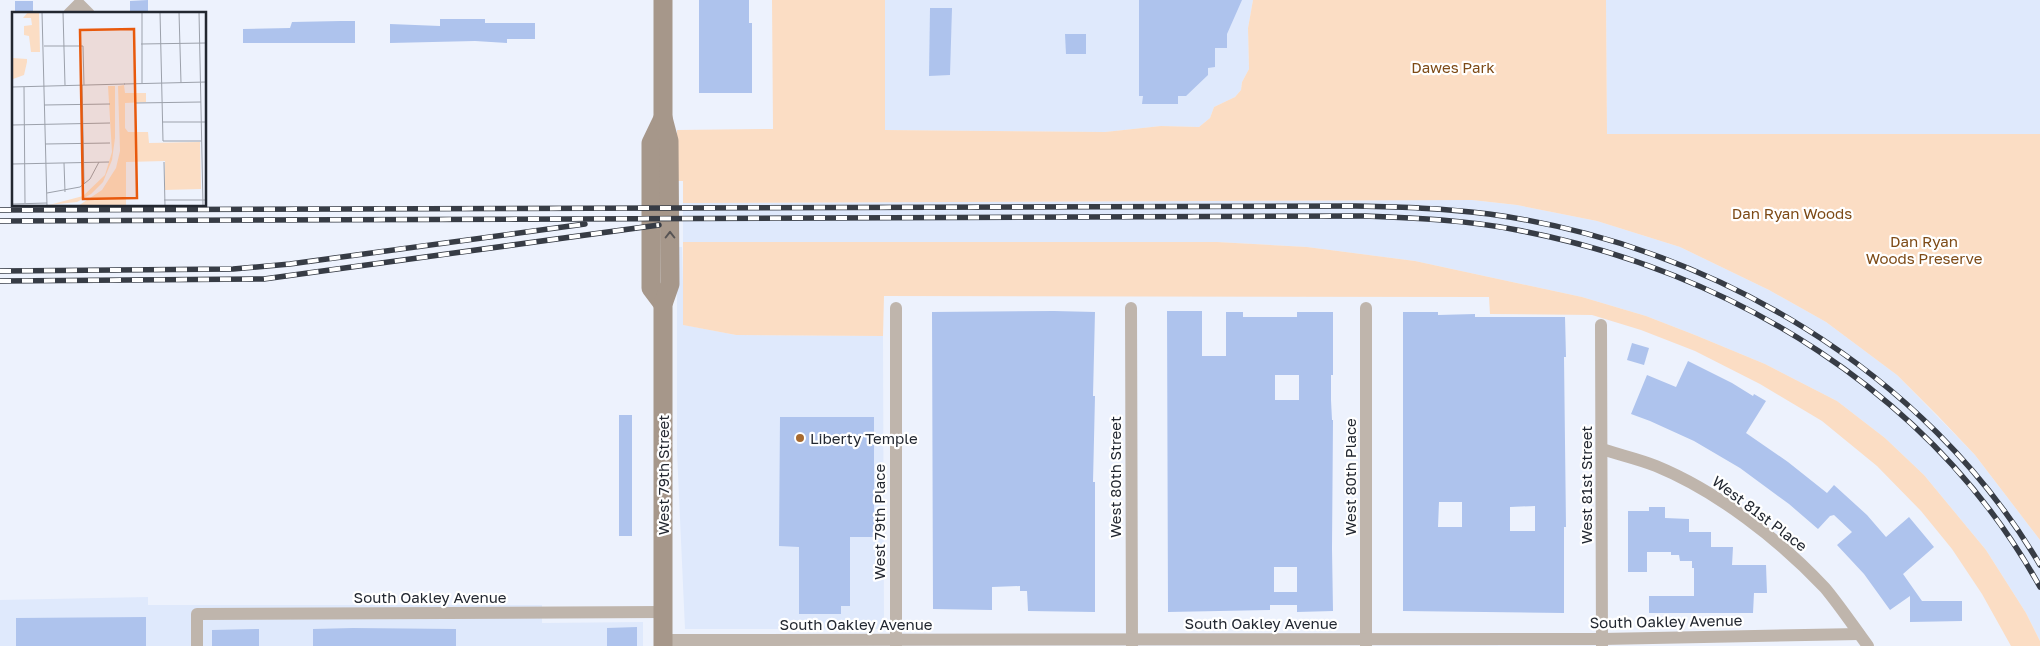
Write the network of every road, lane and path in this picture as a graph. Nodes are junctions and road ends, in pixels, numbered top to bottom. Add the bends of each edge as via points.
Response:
1 (663, 0) edge
2 (79, 2) edge
3 (71, 12) edge
4 (87, 12) edge
5 (896, 308) dead end
6 (1131, 308) dead end
7 (1366, 308) dead end
8 (1601, 325) dead end
9 (1602, 449) junction
10 (663, 612) junction
11 (1859, 634) junction
12 (1366, 642) edge
13 (1602, 642) edge
14 (663, 643) edge
15 (896, 643) edge
16 (1132, 643) edge
17 (197, 646) edge
18 (1868, 646) edge

1 - 10 main road, West 79th Street via 663,118 669,141 670,284 663,304
2 - 3 street
2 - 4 street
5 - 15 street, West 79th Place
6 - 16 street, West 80th Street
7 - 12 street, West 80th Place
8 - 9 street, West 81st Street
9 - 11 street, West 81st Place via 1655,466 1730,508 1796,559 1826,590
9 - 13 street, West 81st Street
10 - 14 main road, West 79th Street
10 - 17 street, South Oakley Avenue via 197,614
11 - 13 street, South Oakley Avenue
11 - 18 street, West 81st Place
12 - 13 street, South Oakley Avenue
12 - 16 street, South Oakley Avenue
14 - 15 street, South Oakley Avenue
15 - 16 street, South Oakley Avenue

